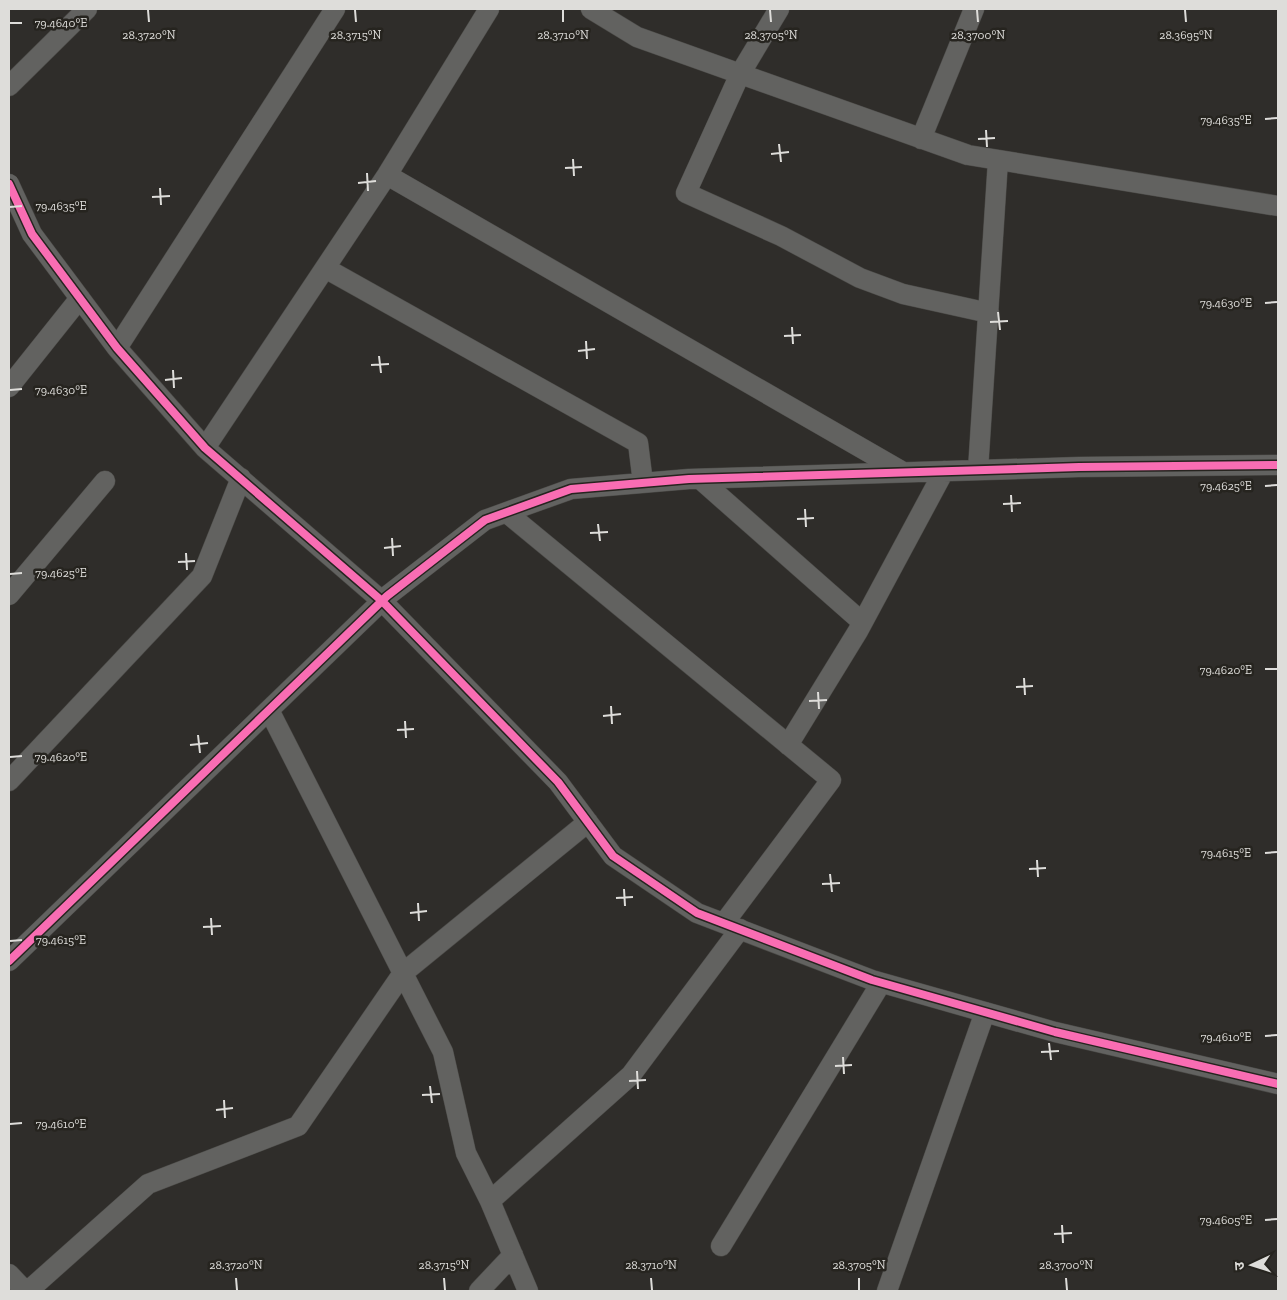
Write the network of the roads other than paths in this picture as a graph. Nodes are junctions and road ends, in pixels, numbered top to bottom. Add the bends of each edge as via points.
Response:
1 (87, 9) edge
2 (335, 9) edge
3 (489, 9) edge
4 (591, 9) edge
5 (779, 9) edge
6 (974, 9) edge
7 (740, 74) junction
8 (9, 86) edge
9 (921, 139) junction
10 (998, 160) junction
11 (387, 175) junction
12 (9, 184) edge
13 (1278, 206) edge
14 (325, 268) junction
15 (80, 298) junction
16 (988, 314) junction
17 (117, 348) junction
18 (9, 388) edge
19 (205, 448) junction
20 (1278, 465) edge
21 (978, 470) junction
22 (944, 471) junction
23 (903, 472) junction
24 (241, 478) junction
25 (700, 479) junction
26 (105, 481) dead end
27 (643, 483) junction
28 (507, 513) junction
29 (9, 595) edge
30 (382, 600) junction
31 (862, 622) junction
32 (269, 710) junction
33 (788, 745) junction
34 (9, 781) edge
35 (588, 822) junction
36 (732, 926) junction
37 (9, 961) edge
38 (403, 973) junction
39 (881, 983) junction
40 (985, 1012) junction
41 (1278, 1084) edge
42 (490, 1200) junction
43 (721, 1246) dead end
44 (513, 1255) junction
45 (9, 1274) edge
46 (26, 1291) edge
47 (479, 1291) edge
48 (528, 1291) edge
49 (887, 1291) edge

1 - 8 street
2 - 17 street
3 - 11 street
4 - 7 street via 637,37
5 - 7 street
6 - 9 street
7 - 9 street
7 - 16 street via 686,193 781,236 860,278 903,294
9 - 10 street via 968,155
10 - 13 street
10 - 16 street
11 - 14 street
11 - 23 street
12 - 15 street via 32,234
14 - 19 street
14 - 27 street via 638,443
15 - 17 street
15 - 18 street
16 - 21 street
17 - 19 street
19 - 24 street
20 - 21 street
21 - 22 street
22 - 23 street
22 - 31 street
23 - 25 street
24 - 30 street
24 - 34 street via 202,576
25 - 27 street
25 - 31 street
26 - 29 street
27 - 28 street via 571,489
28 - 30 street via 485,520
28 - 33 street
30 - 32 street
30 - 35 street via 558,782
31 - 33 street
32 - 37 street
32 - 38 street
33 - 36 street via 831,780
35 - 36 street via 612,856 697,913
35 - 38 street
36 - 39 street
36 - 42 street via 631,1075
38 - 42 street via 443,1052 466,1153
38 - 46 street via 298,1126 148,1184
39 - 40 street
39 - 43 street
40 - 41 street via 1055,1032
40 - 49 street
42 - 44 street
44 - 47 street
44 - 48 street
45 - 46 street

